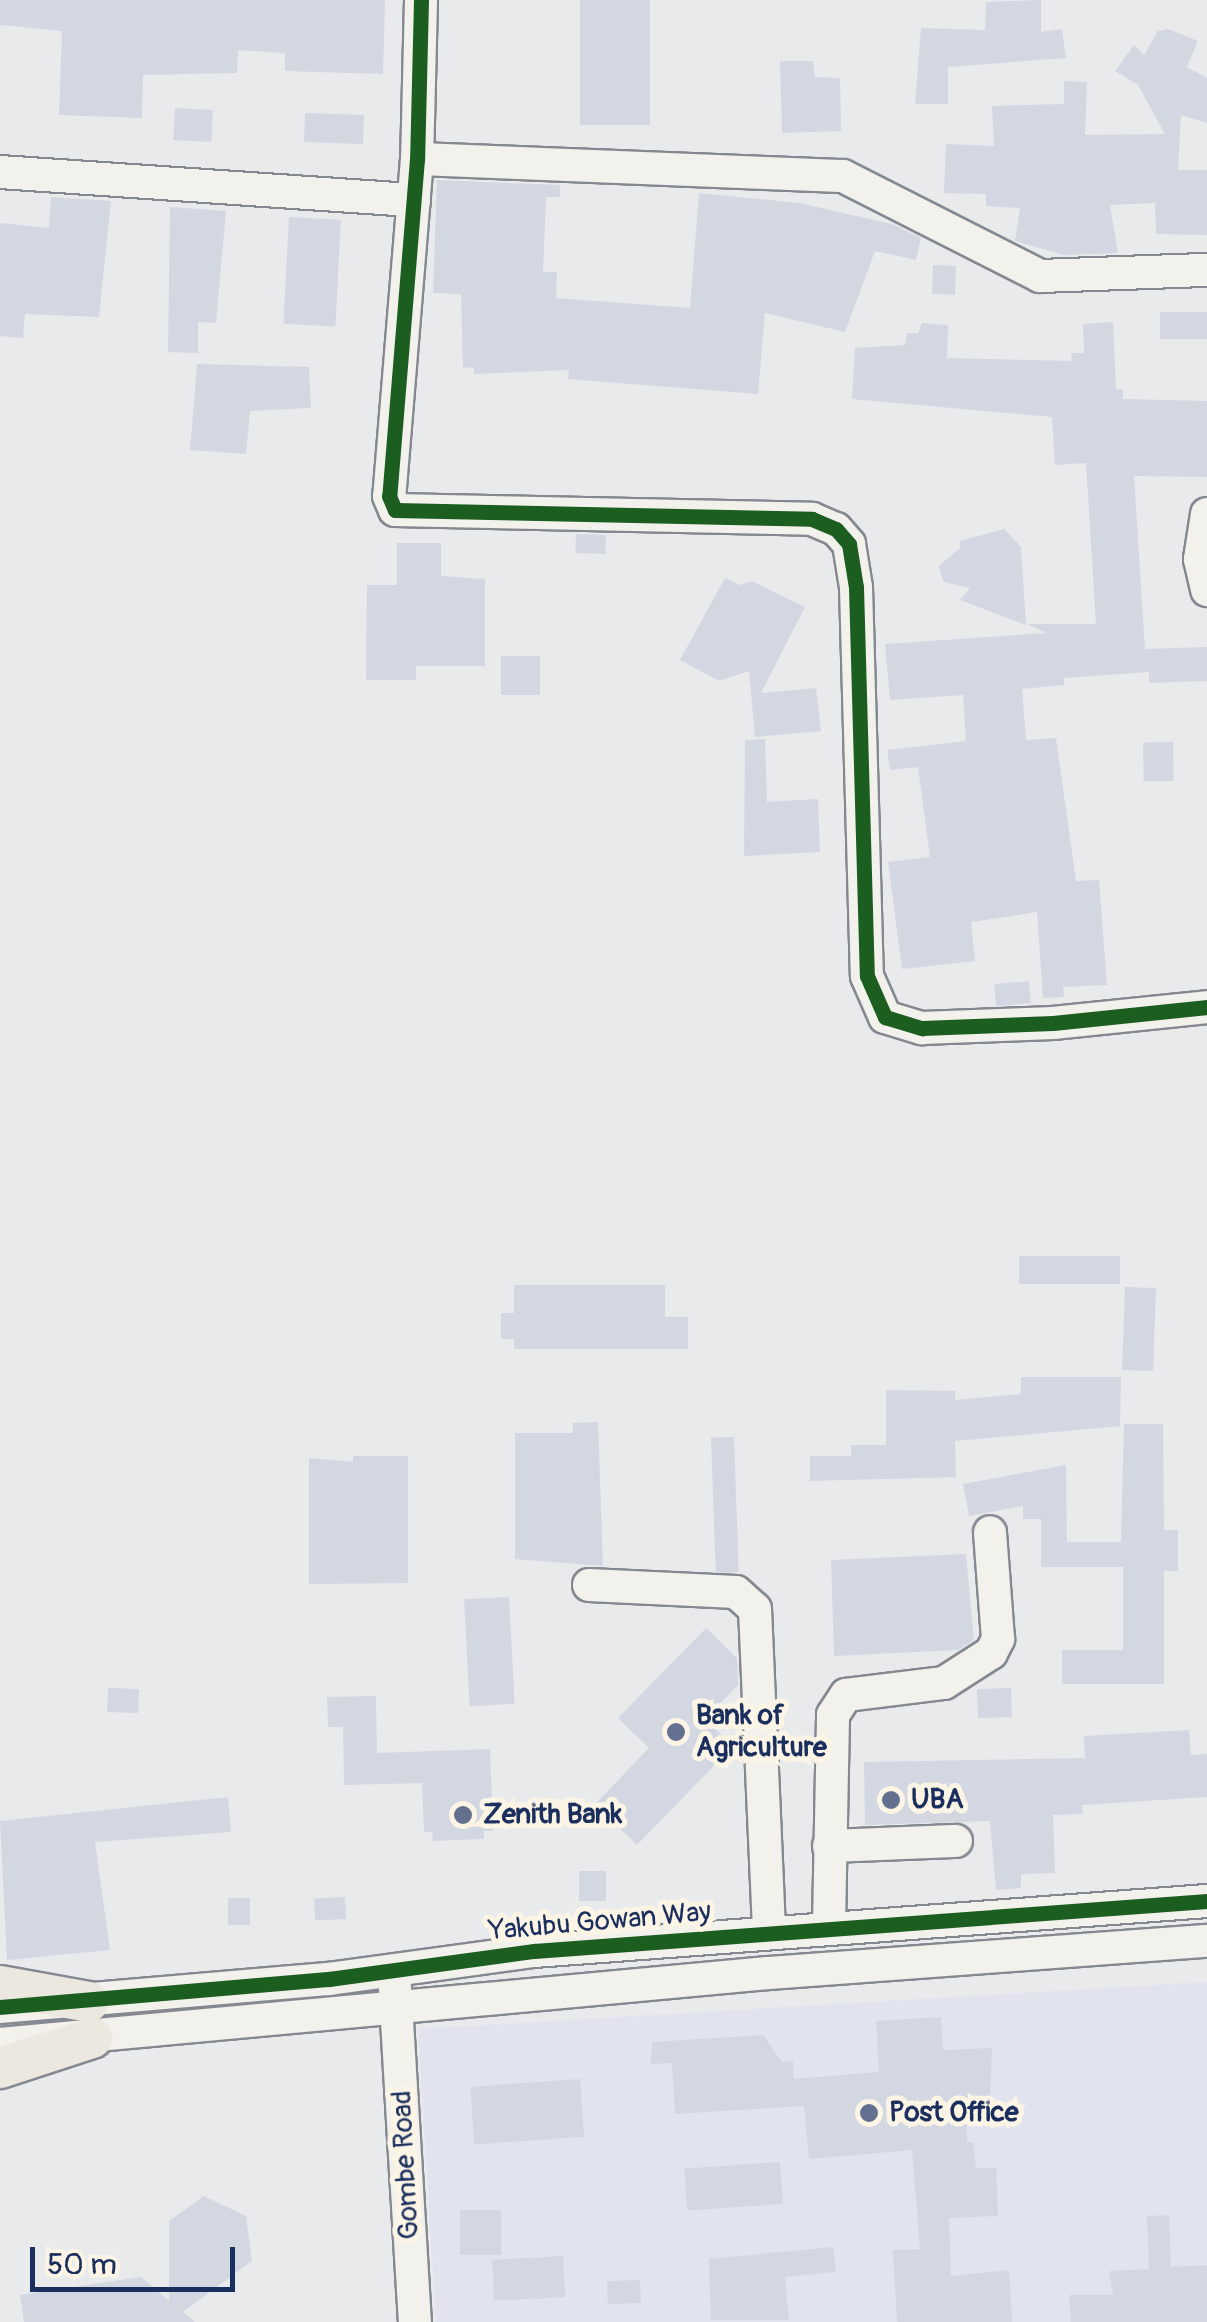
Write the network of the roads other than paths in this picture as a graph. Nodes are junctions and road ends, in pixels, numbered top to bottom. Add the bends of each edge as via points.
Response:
1 (420, 0) edge
2 (417, 159) junction
3 (0, 172) edge
4 (414, 200) junction
5 (1207, 270) edge
6 (1207, 514) edge
7 (1207, 590) edge
8 (1207, 1006) edge
9 (990, 1532) dead end
10 (590, 1585) dead end
11 (956, 1841) dead end
12 (830, 1846) junction
13 (1207, 1901) edge
14 (830, 1926) junction
15 (769, 1931) junction
16 (1207, 1941) edge
17 (394, 1970) junction
18 (0, 1986) edge
19 (0, 2008) edge
20 (396, 2009) junction
21 (91, 2020) junction
22 (0, 2044) edge
23 (0, 2068) edge
24 (415, 2322) edge

1 - 2 street
2 - 4 street
2 - 5 street via 843,176 1040,276
3 - 4 street
4 - 8 street via 389,496 395,510 812,519 836,529 849,544 856,587 867,976 884,1016 922,1028 1053,1024
6 - 7 street via 1200,559
9 - 12 street via 998,1639 991,1652 944,1683 846,1695 833,1715
10 - 15 street via 736,1592 755,1609
11 - 12 street
12 - 14 street
13 - 14 street, Yakubu Gowan Way
14 - 15 street, Yakubu Gowan Way
15 - 17 street, Yakubu Gowan Way
16 - 20 street, Yakubu Gowan Way
17 - 20 street, Gombe Road
17 - 21 street, Yakubu Gowan Way
18 - 21 main road
19 - 21 street, Yakubu Gowan Way
20 - 21 street, Yakubu Gowan Way
20 - 24 street, Gombe Road
21 - 22 street, Yakubu Gowan Way
21 - 23 main road

